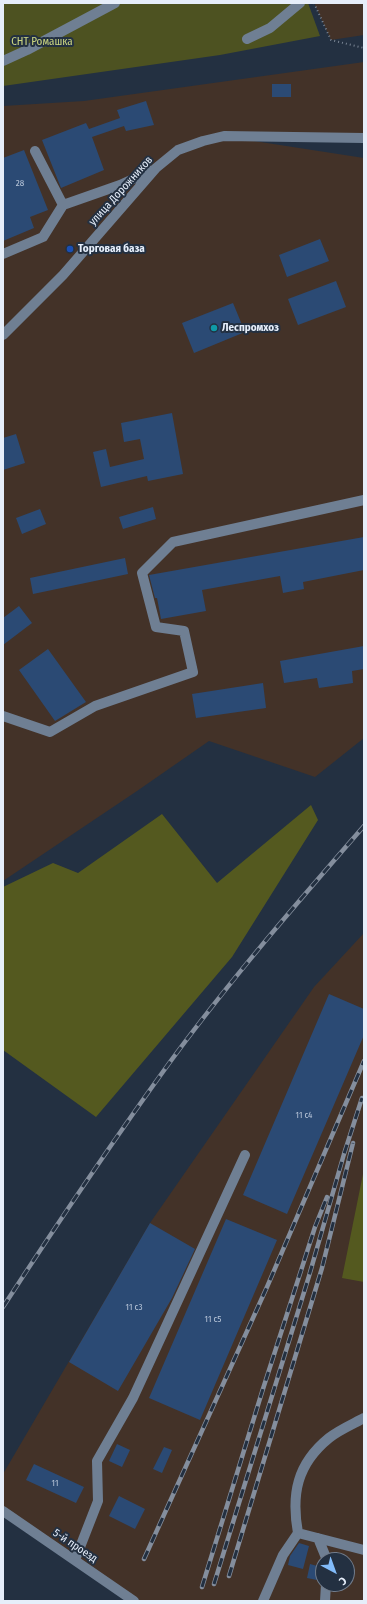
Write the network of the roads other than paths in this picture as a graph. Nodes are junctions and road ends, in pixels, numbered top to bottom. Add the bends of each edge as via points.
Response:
1 (115, 3) edge
2 (300, 3) edge
3 (246, 39) dead end
4 (3, 61) edge
5 (364, 138) edge
6 (35, 151) dead end
7 (156, 168) junction
8 (63, 205) junction
9 (3, 254) edge
10 (3, 335) edge
11 (364, 500) edge
12 (3, 716) edge
13 (245, 1155) dead end
14 (364, 1418) edge
15 (3, 1511) edge
16 (298, 1532) junction
17 (318, 1538) junction
18 (364, 1550) edge
19 (324, 1552) edge
20 (75, 1560) junction
21 (134, 1601) edge
22 (263, 1601) edge

1 - 4 street
2 - 3 street via 270,28
5 - 7 street, улица Дорожников via 224,136 178,150
6 - 8 street
7 - 8 street via 120,185
7 - 10 street, улица Дорожников via 63,275
8 - 9 street via 43,238
11 - 12 street via 173,542 142,573 156,627 184,631 193,672 95,706 50,732
13 - 20 street via 133,1398 97,1461 98,1501
14 - 16 street via 329,1438 308,1459 296,1487 294,1513
15 - 20 street, 5-й проезд
16 - 17 street
16 - 22 street via 283,1555
17 - 18 street
17 - 19 street
20 - 21 street, 5-й проезд

